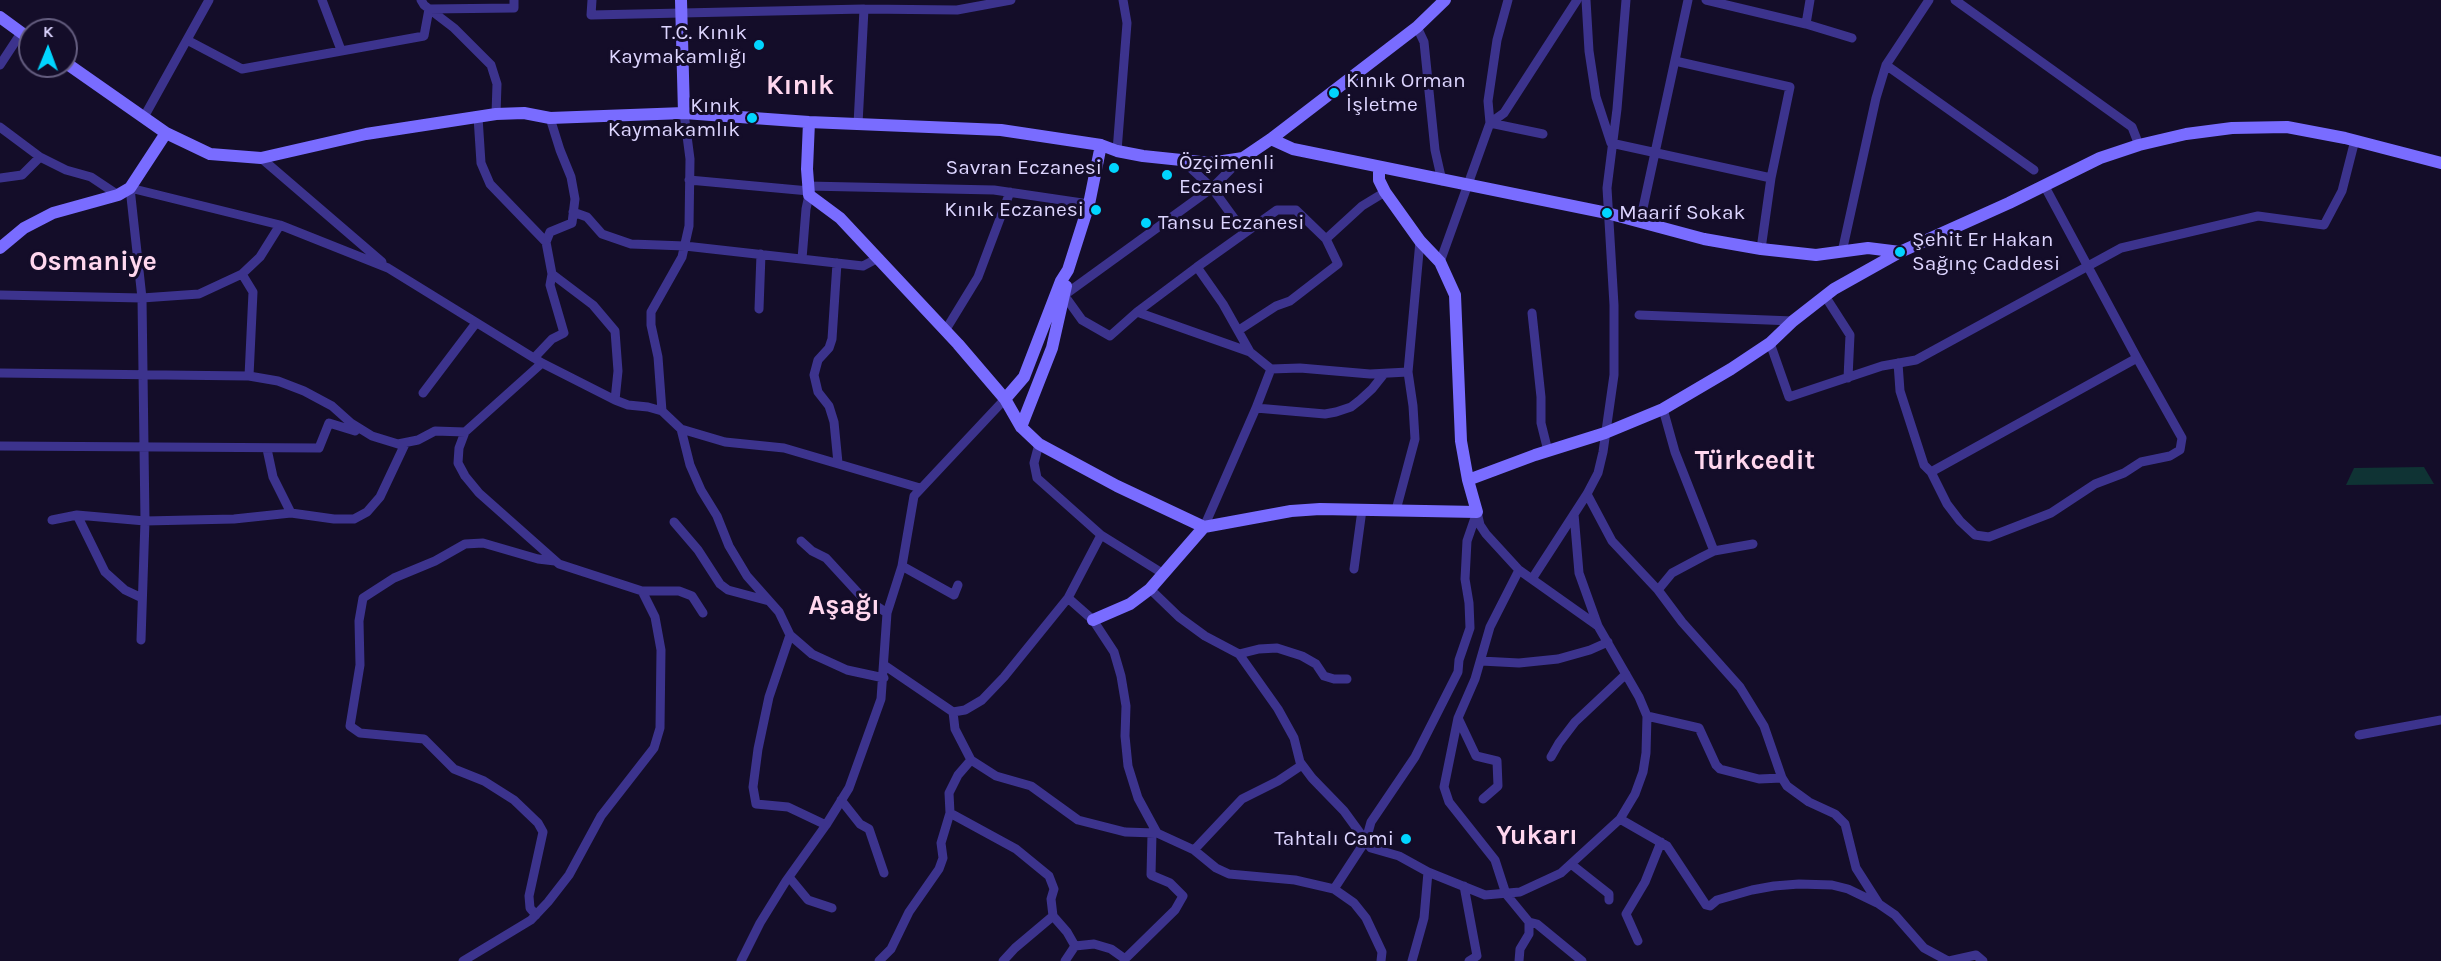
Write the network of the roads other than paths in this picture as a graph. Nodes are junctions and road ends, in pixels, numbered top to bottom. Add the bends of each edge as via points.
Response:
1 (208, 0) edge
2 (322, 0) edge
3 (421, 0) edge
4 (514, 0) edge
5 (592, 0) edge
6 (1011, 0) edge
7 (1123, 0) edge
8 (1445, 0) edge
9 (1508, 0) edge
10 (1577, 0) edge
11 (1586, 0) edge
12 (1626, 0) edge
13 (1688, 0) edge
14 (1706, 0) edge
15 (1810, 0) edge
16 (1929, 0) edge
17 (1955, 0) edge
18 (984, 3) edge
19 (681, 6) edge
20 (429, 9) junction
21 (864, 9) junction
22 (0, 17) edge
23 (1806, 24) junction
24 (1417, 27) junction
25 (18, 31) edge
26 (1852, 38) dead end
27 (187, 40) junction
28 (18, 44) edge
29 (341, 50) junction
30 (1675, 61) junction
31 (0, 65) edge
32 (1886, 65) junction
33 (78, 71) edge
34 (684, 113) junction
35 (496, 114) junction
36 (144, 117) junction
37 (478, 117) junction
38 (550, 118) junction
39 (809, 122) junction
40 (1490, 123) junction
41 (858, 124) junction
42 (0, 127) edge
43 (166, 133) junction
44 (1543, 134) dead end
45 (1271, 139) junction
46 (2355, 140) junction
47 (1611, 143) junction
48 (1101, 145) junction
49 (2139, 145) junction
50 (1117, 151) junction
51 (1655, 152) junction
52 (40, 157) junction
53 (261, 158) junction
54 (1243, 158) junction
55 (1182, 160) junction
56 (2441, 163) edge
57 (1379, 169) junction
58 (2034, 170) dead end
59 (0, 178) edge
60 (1771, 178) junction
61 (689, 180) junction
62 (1442, 181) junction
63 (1467, 184) junction
64 (2044, 185) junction
65 (130, 188) junction
66 (1212, 188) junction
67 (808, 190) junction
68 (1010, 192) junction
69 (1385, 192) junction
70 (118, 195) junction
71 (1089, 204) junction
72 (573, 212) junction
73 (1607, 213) junction
74 (1640, 222) junction
75 (280, 225) junction
76 (1244, 232) junction
77 (1326, 239) junction
78 (1420, 241) junction
79 (546, 242) junction
80 (685, 246) junction
81 (0, 248) edge
82 (1761, 249) junction
83 (1842, 252) junction
84 (1900, 252) junction
85 (760, 254) junction
86 (878, 258) junction
87 (802, 259) junction
88 (1440, 262) junction
89 (837, 263) junction
90 (2088, 265) junction
91 (1197, 267) junction
92 (388, 268) junction
93 (242, 274) junction
94 (552, 274) junction
95 (0, 295) edge
96 (1825, 296) junction
97 (142, 298) junction
98 (1059, 298) junction
99 (759, 309) dead end
100 (1137, 312) junction
101 (1532, 313) dead end
102 (1639, 315) dead end
103 (1793, 321) junction
104 (476, 323) junction
105 (1239, 330) junction
106 (945, 331) junction
107 (1770, 343) junction
108 (1250, 352) junction
109 (2137, 358) junction
110 (538, 360) junction
111 (1898, 363) junction
112 (1271, 369) junction
113 (1408, 372) junction
114 (0, 373) edge
115 (143, 373) junction
116 (1384, 374) junction
117 (249, 376) junction
118 (1848, 378) junction
119 (423, 393) dead end
120 (1005, 399) junction
121 (615, 400) junction
122 (1256, 408) junction
123 (1662, 409) junction
124 (662, 411) junction
125 (358, 427) junction
126 (1021, 427) junction
127 (681, 429) junction
128 (465, 432) junction
129 (1605, 433) junction
130 (405, 444) junction
131 (1039, 444) junction
132 (0, 446) edge
133 (143, 446) junction
134 (267, 448) junction
135 (1548, 451) junction
136 (838, 463) junction
137 (1931, 472) junction
138 (1468, 480) junction
139 (920, 488) junction
140 (1587, 494) junction
141 (1362, 510) junction
142 (1396, 510) junction
143 (1477, 512) junction
144 (291, 513) junction
145 (1574, 514) junction
146 (77, 515) junction
147 (51, 520) dead end
148 (145, 521) junction
149 (674, 522) dead end
150 (1204, 527) junction
151 (1101, 535) junction
152 (801, 541) dead end
153 (1753, 544) dead end
154 (1714, 551) junction
155 (556, 561) junction
156 (902, 566) junction
157 (1354, 569) dead end
158 (1519, 570) junction
159 (1162, 573) junction
160 (1532, 579) junction
161 (958, 585) dead end
162 (1150, 589) junction
163 (1658, 590) junction
164 (642, 591) junction
165 (142, 598) junction
166 (1068, 598) junction
167 (771, 602) junction
168 (703, 613) dead end
169 (887, 613) junction
170 (1093, 620) junction
171 (1598, 626) junction
172 (790, 635) junction
173 (141, 640) dead end
174 (1608, 642) junction
175 (1239, 654) junction
176 (1481, 661) junction
177 (884, 665) junction
178 (1458, 672) junction
179 (1626, 674) junction
180 (884, 678) junction
181 (1347, 679) dead end
182 (1475, 679) junction
183 (953, 712) junction
184 (1647, 716) junction
185 (1458, 718) junction
186 (2441, 720) edge
187 (2359, 735) dead end
188 (1551, 757) dead end
189 (971, 760) junction
190 (1302, 765) junction
191 (1782, 778) junction
192 (1483, 799) dead end
193 (841, 800) junction
194 (950, 813) junction
195 (1620, 819) junction
196 (826, 825) junction
197 (1154, 833) junction
198 (1366, 840) junction
199 (1661, 843) junction
200 (1194, 850) junction
201 (1571, 864) junction
202 (1428, 872) junction
203 (884, 873) dead end
204 (789, 877) junction
205 (1464, 886) junction
206 (1334, 889) junction
207 (1506, 894) junction
208 (1609, 900) dead end
209 (1879, 904) junction
210 (832, 908) dead end
211 (536, 915) junction
212 (1053, 916) junction
213 (1529, 922) junction
214 (1638, 941) dead end
215 (1075, 946) junction
216 (742, 959) edge
217 (1126, 960) edge
218 (463, 961) edge
219 (754, 961) edge
220 (879, 961) edge
221 (1003, 961) edge
222 (1065, 961) edge
223 (1381, 961) edge
224 (1412, 961) edge
225 (1469, 961) edge
226 (1520, 961) edge
227 (1582, 961) edge
228 (1948, 961) edge
229 (1983, 961) edge

1 - 27 street
2 - 29 street
3 - 20 street
4 - 20 street via 514,8
5 - 19 street via 591,15
6 - 18 street
7 - 50 street via 1127,23
8 - 24 street
9 - 40 street via 1497,40 1488,101
10 - 40 street via 1504,113
11 - 47 street via 1596,98
12 - 47 street
13 - 30 street
14 - 23 street
15 - 23 street
16 - 32 street
17 - 49 street via 2132,127
18 - 21 street via 957,10
19 - 21 street
19 - 34 street
20 - 29 street via 424,36
20 - 35 street via 491,65 497,84
21 - 41 street
22 - 25 street
23 - 26 street
24 - 45 street
24 - 62 street via 1424,42
27 - 29 street via 242,69
27 - 36 street
28 - 31 street
30 - 51 street
30 - 60 street via 1790,87
32 - 58 street
32 - 83 street
33 - 36 street
34 - 38 street
34 - 39 street
34 - 61 street
35 - 37 street
35 - 38 street via 524,113
36 - 43 street
37 - 53 street via 366,134
37 - 79 street via 481,163 490,184
38 - 72 street via 572,177
39 - 41 street
39 - 67 street
40 - 44 street
40 - 63 street
41 - 48 street via 1001,130
42 - 52 street
43 - 53 street via 210,154
43 - 65 street
45 - 54 street
45 - 57 street via 1293,149
46 - 49 street via 2287,127 2232,128
46 - 56 street
46 - 90 street via 2342,191 2324,225 2258,216 2121,248
47 - 51 street
47 - 73 street
48 - 50 street
48 - 71 street
49 - 64 street via 2100,158
50 - 55 street
51 - 60 street
51 - 74 street
52 - 59 street via 22,175
52 - 70 street via 91,177
53 - 92 street
54 - 55 street via 1210,163
54 - 66 street
55 - 66 street
57 - 62 street
57 - 69 street
60 - 82 street
61 - 67 street
61 - 80 street
62 - 63 street
63 - 73 street
63 - 88 street
64 - 84 street
64 - 90 street
65 - 70 street
65 - 75 street
65 - 97 street
66 - 76 street
66 - 98 street
67 - 68 street via 905,186
67 - 86 street
67 - 87 street
68 - 71 street
68 - 106 street via 978,277
69 - 77 street
69 - 78 street
70 - 81 street via 53,213 24,228
71 - 98 street
72 - 79 street via 572,223 550,232
72 - 80 street via 587,218 597,231 615,241
73 - 74 street
73 - 129 street via 1614,375
74 - 82 street
75 - 92 street
75 - 93 street via 260,257
76 - 77 street via 1277,210 1296,210
76 - 91 street
77 - 105 street via 1338,264 1290,300
78 - 88 street
78 - 113 street
79 - 94 street
80 - 85 street
80 - 124 street via 651,312
82 - 83 street via 1816,255
83 - 84 street via 1868,248
84 - 96 street
85 - 87 street
85 - 99 street
86 - 89 street via 863,266
86 - 106 street
87 - 89 street
88 - 138 street via 1455,295 1461,441
89 - 136 street via 832,339 818,360 814,375 834,422
90 - 109 street
90 - 111 street via 1916,360
91 - 100 street
91 - 105 street
92 - 104 street
93 - 97 street via 199,294
93 - 117 street via 253,292
94 - 110 street via 550,285 564,333 552,339
94 - 121 street via 593,305 615,331
95 - 97 street
96 - 103 street
96 - 118 street via 1850,335
97 - 115 street
98 - 100 street via 1082,320 1110,336
98 - 120 street via 1024,377
98 - 126 street via 1052,348
100 - 108 street
101 - 135 street via 1541,423
102 - 103 street
103 - 107 street
104 - 110 street
104 - 119 street
105 - 108 street
106 - 120 street
107 - 118 street via 1789,397
107 - 123 street
108 - 112 street
109 - 137 street
109 - 137 street via 2182,438 2180,450 2170,456 2141,462 2095,484 2051,513 1989,537 1976,535 1960,521
110 - 121 street
110 - 128 street
111 - 118 street
111 - 137 street via 1900,391 1924,465
112 - 116 street
112 - 122 street
113 - 116 street
113 - 142 street via 1415,439
114 - 115 street
115 - 117 street
115 - 133 street
116 - 122 street via 1360,400 1336,412
117 - 125 street via 304,391 332,406
120 - 126 street
120 - 139 street
121 - 124 street
122 - 150 street
123 - 129 street
123 - 154 street
124 - 127 street
125 - 130 street via 372,436
125 - 134 street via 355,431 329,423 319,448
126 - 131 street
127 - 136 street via 725,442 784,448
127 - 167 street via 690,465 729,546 747,576
128 - 130 street via 435,431
128 - 155 street via 458,463 465,477
129 - 135 street
129 - 140 street via 1598,473
130 - 144 street via 380,497 367,512 354,519
131 - 150 street
131 - 151 street via 1034,464 1038,478
132 - 133 street
133 - 134 street
133 - 148 street
134 - 144 street via 273,477
135 - 138 street
136 - 139 street
138 - 143 street
139 - 156 street via 914,496
140 - 145 street
140 - 163 street via 1612,541
141 - 142 street
141 - 150 street via 1291,511
141 - 157 street
142 - 143 street
143 - 158 street via 1486,534
143 - 178 street via 1467,541 1470,628
144 - 148 street
145 - 160 street
145 - 171 street via 1579,573
146 - 147 street
146 - 148 street
146 - 165 street via 105,572 125,590
148 - 165 street
149 - 167 street via 720,584
150 - 159 street
151 - 159 street
151 - 166 street
152 - 169 street via 826,558 861,595
153 - 154 street
154 - 163 street via 1672,573
155 - 164 street
155 - 211 street via 483,543 465,544 394,578 363,598 360,665 350,726 360,733 424,739 454,769 484,781 514,800 538,823 543,832 529,896 530,908
156 - 161 street via 954,595
156 - 169 street
158 - 160 street
158 - 176 street via 1490,627
159 - 162 street
160 - 171 street
162 - 170 street via 1130,604
162 - 175 street via 1205,636
163 - 191 street via 1740,687 1764,726
164 - 168 street via 679,591 692,596
164 - 211 street via 655,617 661,650 660,728 654,748 601,816 569,875
165 - 173 street
166 - 170 street
166 - 183 street via 982,700
167 - 172 street
169 - 177 street
170 - 197 street via 1114,652 1119,668 1126,706 1128,766
171 - 174 street
172 - 180 street via 812,654 847,670
172 - 196 street via 769,697 758,749 753,787 756,804 788,807
174 - 176 street via 1558,659 1520,663
174 - 179 street
175 - 181 street via 1269,648 1286,650 1316,664 1324,676
175 - 190 street via 1278,709 1294,738
176 - 182 street
177 - 180 street
177 - 183 street
178 - 182 street
178 - 198 street via 1414,758 1371,822
179 - 184 street
179 - 188 street via 1575,722
180 - 193 street via 881,699 849,788
182 - 185 street
183 - 189 street via 955,729
184 - 191 street via 1699,728 1720,769 1759,778
184 - 195 street via 1643,772
185 - 192 street via 1476,756 1497,761 1498,786
185 - 207 street via 1444,788 1449,802 1494,860
186 - 187 street
189 - 194 street via 950,793
189 - 197 street via 996,776 1031,786 1078,820 1125,832
190 - 198 street
190 - 200 street via 1242,799
191 - 209 street via 1787,786 1809,802 1828,809 1845,824 1856,868
193 - 196 street
193 - 203 street via 868,829
194 - 212 street via 1016,849 1050,876 1054,889
194 - 220 street via 941,843 943,858 939,869 909,912 891,949
195 - 199 street
195 - 201 street
196 - 204 street
197 - 200 street
197 - 217 street via 1151,874 1183,896 1175,910
198 - 202 street via 1371,848 1399,856
198 - 206 street
199 - 209 street via 1710,906 1741,893 1799,885 1832,885
199 - 214 street via 1626,914
200 - 206 street via 1229,874 1295,880
201 - 207 street via 1531,888
201 - 208 street via 1609,894
202 - 205 street
202 - 224 street via 1424,918
204 - 210 street via 808,900
204 - 216 street
205 - 207 street via 1485,895
205 - 225 street via 1477,956
206 - 223 street via 1354,903 1366,918 1382,952
207 - 213 street
209 - 228 street via 1895,915 1924,948
211 - 218 street
212 - 215 street
212 - 221 street
213 - 226 street
213 - 227 street via 1537,924
215 - 217 street via 1111,949
215 - 222 street
216 - 219 street
228 - 229 street via 1976,956

